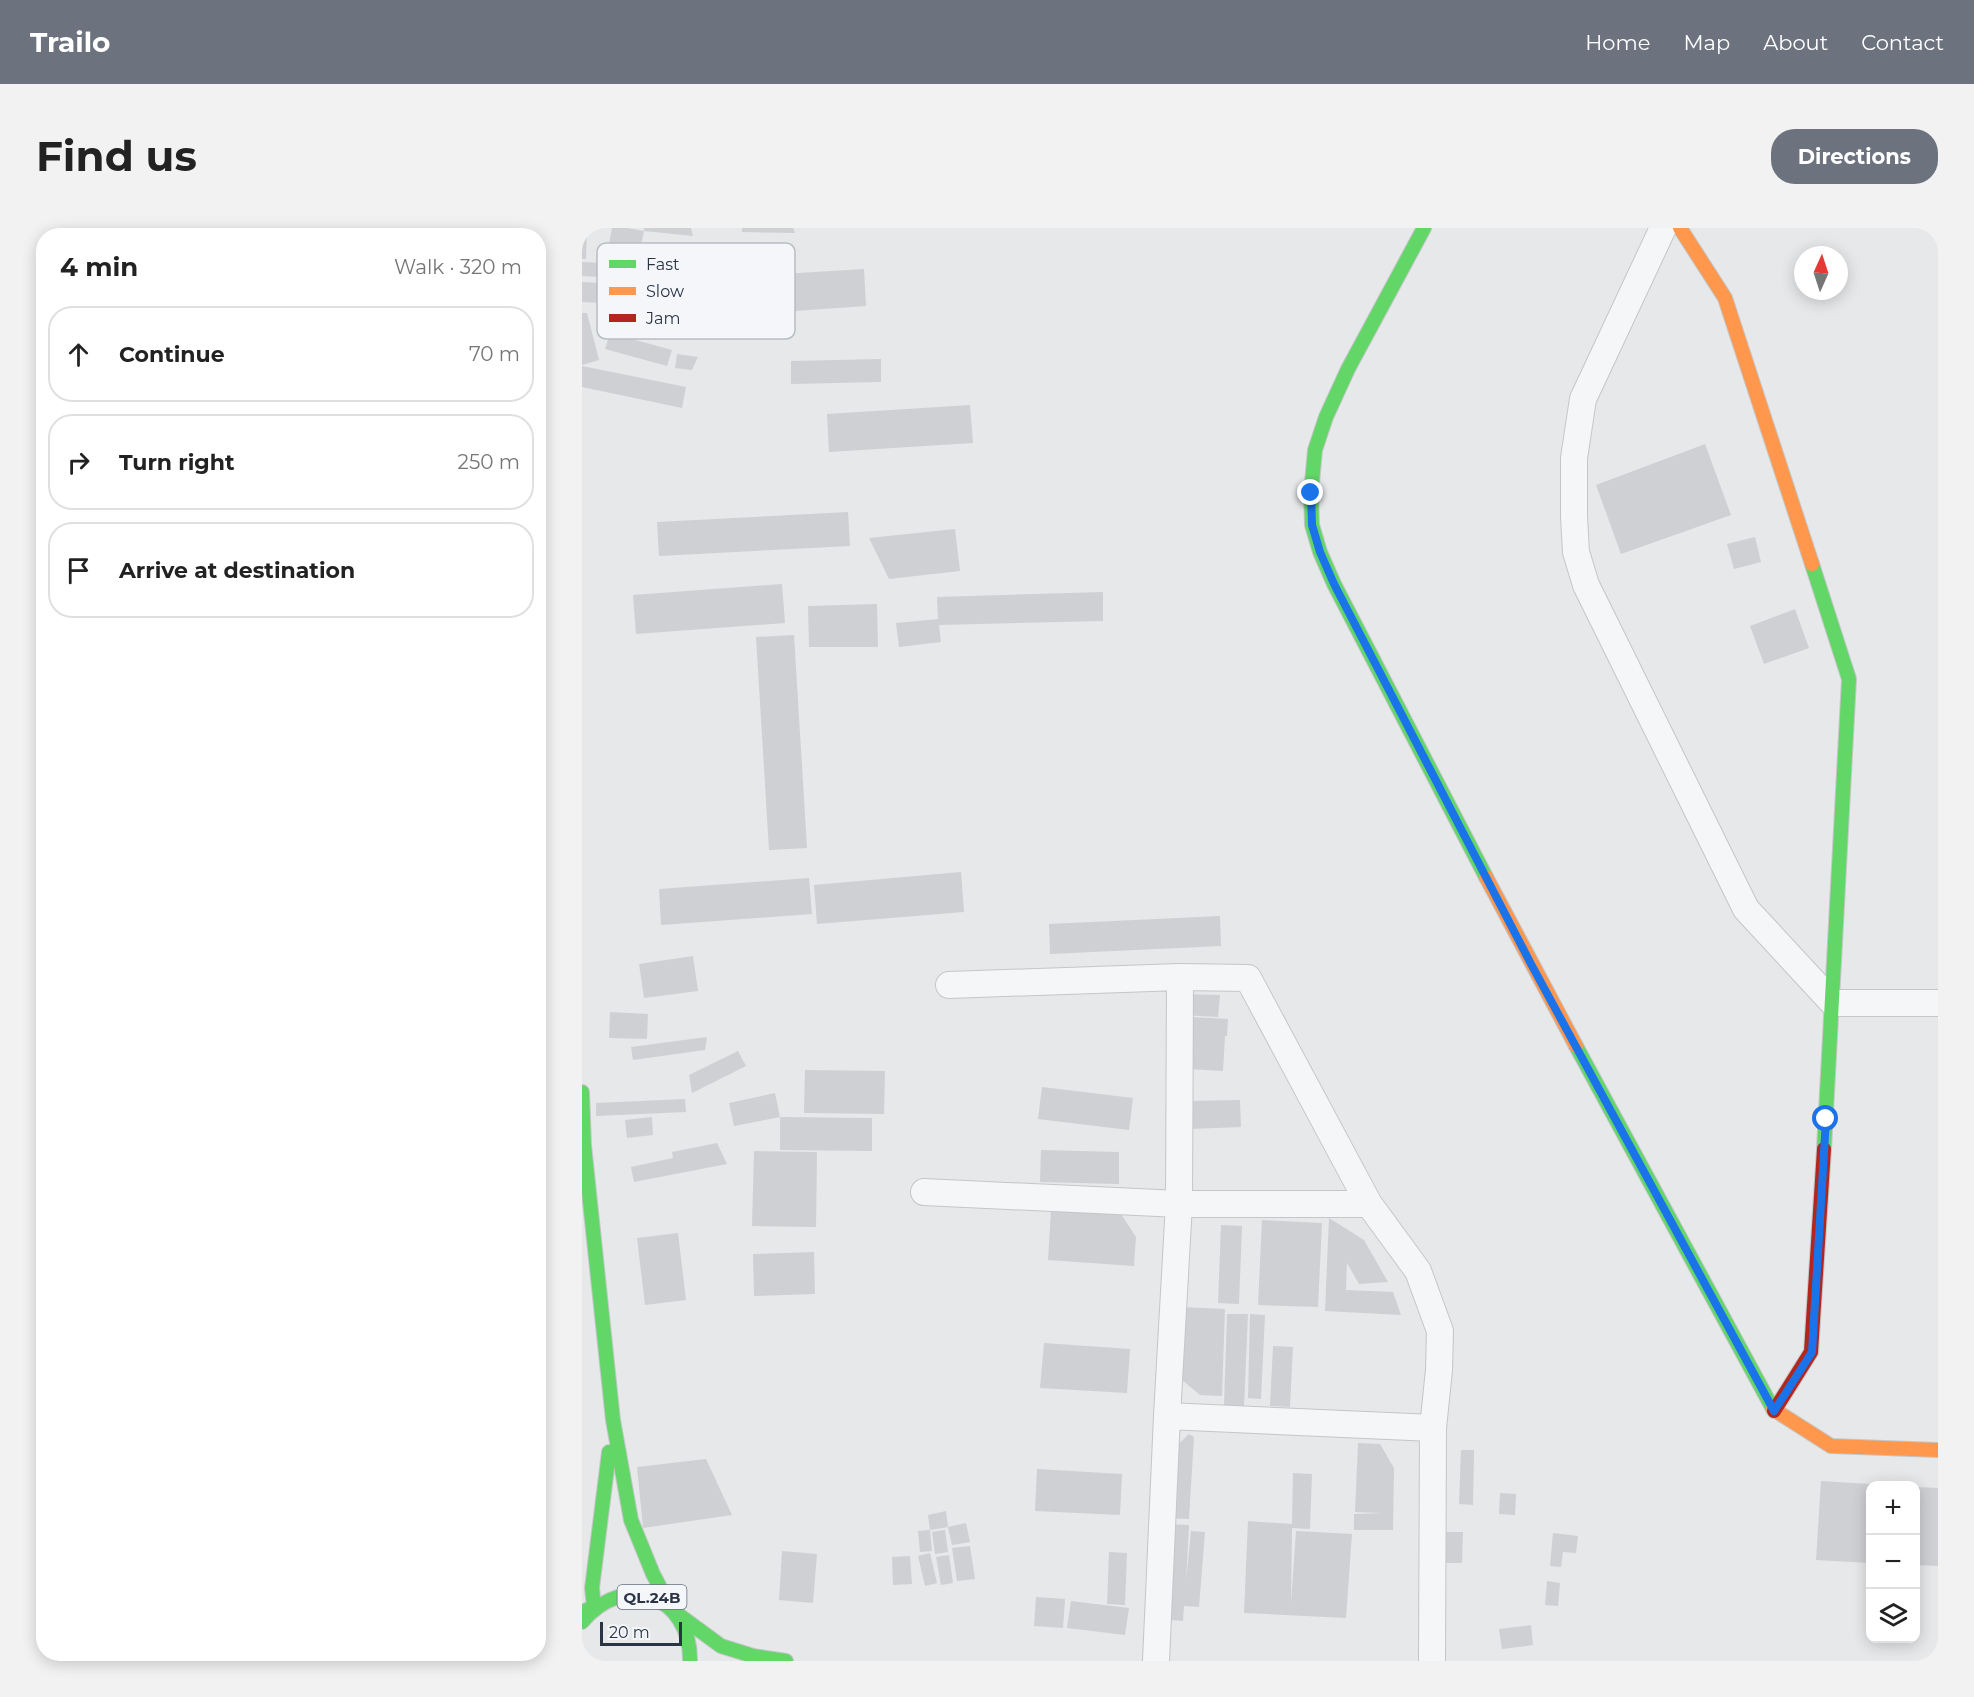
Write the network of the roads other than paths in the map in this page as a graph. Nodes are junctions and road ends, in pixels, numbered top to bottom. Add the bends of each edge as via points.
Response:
1 (1424, 228) edge
2 (1663, 228) edge
3 (1680, 228) edge
4 (1180, 977) junction
5 (950, 985) dead end
6 (1833, 1003) junction
7 (1938, 1003) edge
8 (582, 1095) edge
9 (584, 1153) edge
10 (924, 1192) dead end
11 (1179, 1204) junction
12 (1370, 1204) junction
13 (1774, 1411) junction
14 (1167, 1416) junction
15 (613, 1420) junction
16 (1433, 1428) junction
17 (1938, 1450) edge
18 (588, 1610) edge
19 (672, 1610) junction
20 (582, 1622) edge
21 (690, 1661) edge
22 (786, 1661) edge
23 (1156, 1661) edge
24 (1432, 1661) edge

1 - 13 street via 1326,417 1315,450 1312,525 1334,584 1531,964
2 - 6 street via 1583,399 1574,458 1576,552 1586,585 1746,909
3 - 6 street via 1725,298 1849,679
4 - 5 street
4 - 11 street
4 - 12 street via 1248,978
6 - 7 street
6 - 13 street via 1812,1352
8 - 9 street
9 - 15 street
10 - 11 street
11 - 12 street
11 - 14 street
12 - 16 street via 1418,1271 1440,1331
13 - 17 street via 1831,1446
14 - 16 street
14 - 23 street
15 - 18 street
15 - 19 street via 631,1520
16 - 24 street
18 - 19 street, QL.24B via 611,1597 631,1594 650,1596
18 - 20 street, QL.24B
19 - 21 street, QL.24B via 688,1634
19 - 22 street via 721,1646

